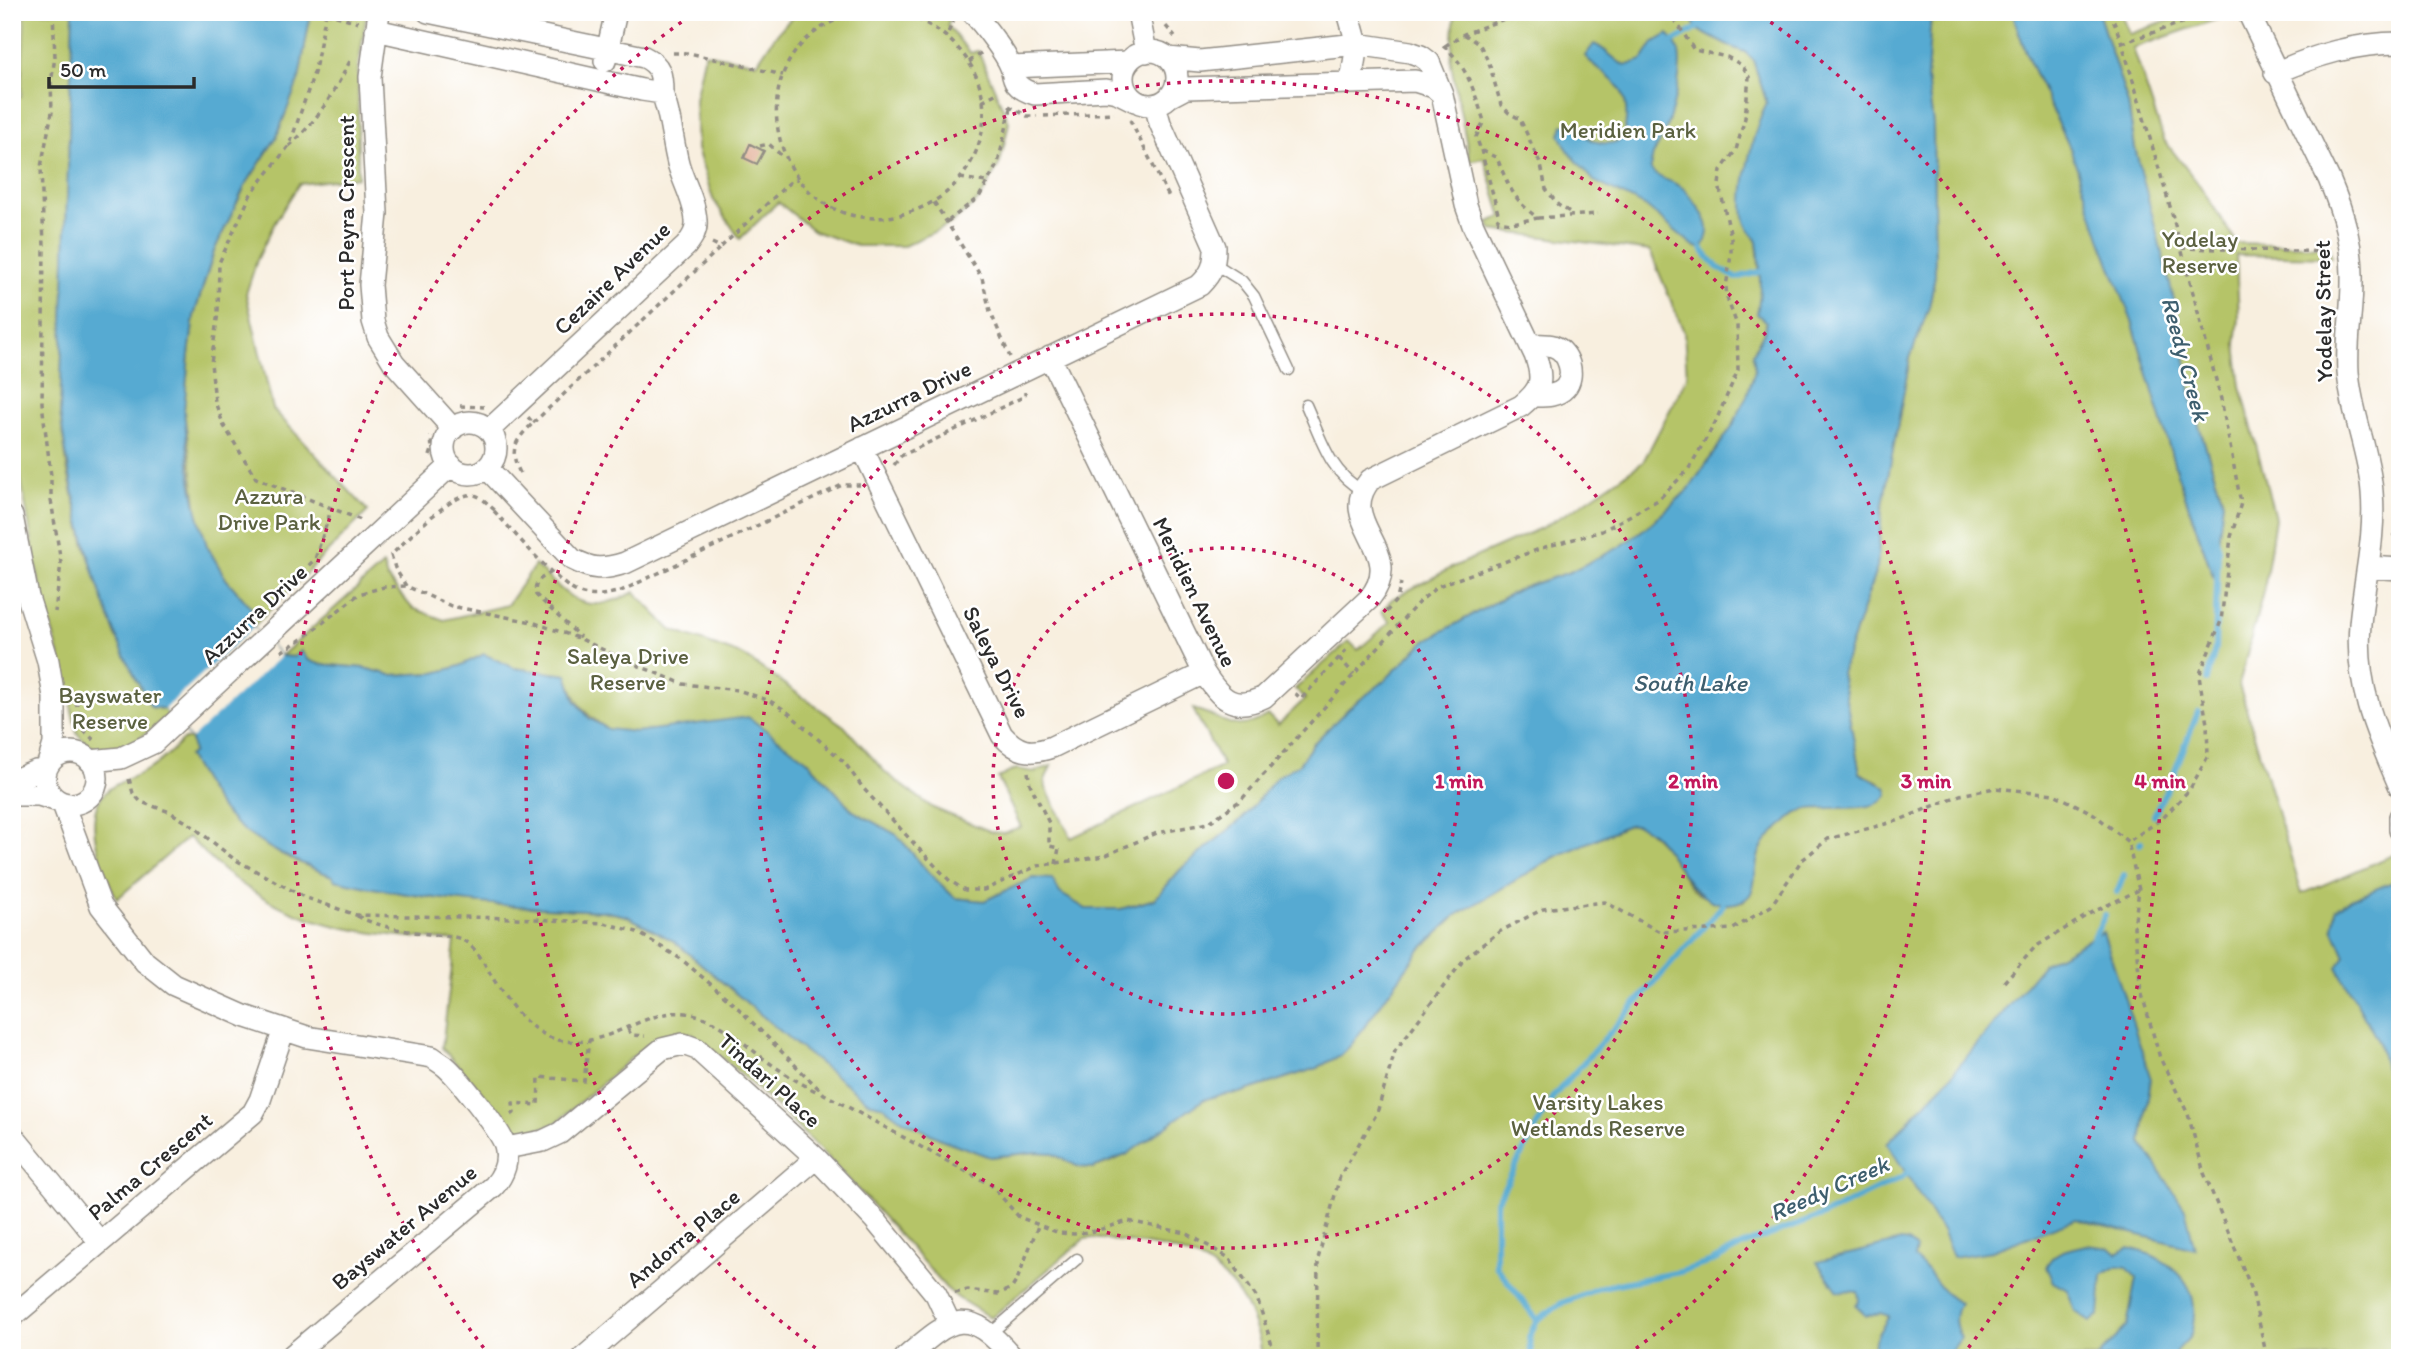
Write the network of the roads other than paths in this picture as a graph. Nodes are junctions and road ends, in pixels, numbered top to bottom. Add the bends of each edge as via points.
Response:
1 (428, 12) edge
2 (617, 12) edge
3 (972, 12) edge
4 (1138, 12) edge
5 (1348, 12) edge
6 (2248, 12) edge
7 (377, 21) edge
8 (2400, 43) edge
9 (1357, 44) junction
10 (608, 50) junction
11 (1137, 57) junction
12 (1168, 58) junction
13 (1011, 67) junction
14 (2275, 73) junction
15 (600, 80) junction
16 (1351, 82) junction
17 (662, 93) junction
18 (1442, 94) junction
19 (1141, 107) junction
20 (1215, 264) junction
21 (1531, 345) junction
22 (1050, 357) junction
23 (1289, 370) dead end
24 (1533, 397) junction
25 (1306, 405) dead end
26 (453, 429) junction
27 (489, 430) junction
28 (862, 448) junction
29 (451, 465) junction
30 (487, 468) junction
31 (1362, 490) junction
32 (12, 516) edge
33 (15, 550) edge
34 (2369, 567) junction
35 (2400, 569) edge
36 (1204, 673) junction
37 (65, 697) junction
38 (153, 743) junction
39 (91, 753) junction
40 (47, 767) junction
41 (12, 781) edge
42 (2400, 787) edge
43 (92, 793) junction
44 (12, 795) edge
45 (59, 802) junction
46 (2400, 817) edge
47 (2400, 830) edge
48 (87, 866) junction
49 (284, 1029) junction
50 (12, 1135) edge
51 (506, 1148) junction
52 (816, 1157) junction
53 (100, 1242) junction
54 (1077, 1259) dead end
55 (12, 1317) edge
56 (950, 1324) junction
57 (991, 1334) junction
58 (289, 1358) edge
59 (583, 1358) edge
60 (905, 1358) edge
61 (1013, 1358) edge

1 - 10 street
2 - 10 street
3 - 13 street
4 - 11 street
5 - 9 street
6 - 14 street, Yodelay Street
7 - 15 street
7 - 26 street, Port Peyra Crescent via 370,77 377,213 370,285 373,321 394,363
8 - 14 street via 2335,50
9 - 12 street via 1200,61
9 - 16 street
9 - 18 street via 1421,56 1429,62
10 - 15 street
10 - 17 street, Cezaire Avenue via 653,61 660,69
11 - 12 street via 1155,52
11 - 13 street
11 - 19 street via 1123,74 1123,84
12 - 19 street via 1177,74 1175,90
13 - 19 street via 1012,77 1026,92 1106,90
14 - 34 street, Yodelay Street via 2329,179 2349,237 2353,281 2348,374 2372,491
15 - 17 street
16 - 18 street via 1415,81
16 - 19 street via 1186,88
17 - 27 street, Cezaire Avenue via 694,208 694,235
18 - 21 street via 1473,225
19 - 20 street via 1160,123 1215,247
20 - 22 street, Azzurra Drive via 1199,285
20 - 23 lane via 1242,281 1254,296
21 - 24 street via 1540,369 1540,385
21 - 24 street via 1555,346 1570,364 1566,388 1554,395
22 - 28 street, Azzurra Drive
22 - 36 street, Meridien Avenue
24 - 31 street via 1381,473
25 - 31 lane via 1340,475
26 - 27 street via 471,422
26 - 29 street via 445,449
27 - 30 street via 496,449
28 - 30 street, Azzurra Drive via 606,568 588,568 572,559
28 - 36 street, Saleya Drive via 1002,735 1012,746 1039,752
29 - 30 street via 469,474
29 - 38 street, Azzurra Drive via 272,647
31 - 36 street, Meridien Avenue via 1359,508 1383,572 1369,600 1284,681 1249,704 1233,703 1217,693
32 - 33 street
33 - 37 street via 48,661
34 - 35 street
34 - 42 street, Yodelay Street via 2360,624 2360,670 2370,715
37 - 39 street
37 - 40 street
38 - 39 street via 121,758
38 - 43 street via 145,759
39 - 40 street via 59,754
39 - 43 street via 97,775
40 - 41 street
40 - 45 street via 45,786
43 - 45 street via 78,803
43 - 48 street
44 - 45 street via 39,795
45 - 48 street
46 - 47 street
48 - 49 street via 112,923 159,974 200,997
49 - 51 street via 325,1041 432,1057 457,1079
49 - 53 street, Palma Crescent via 253,1112
50 - 53 street
51 - 52 street, Tindari Place via 560,1133 655,1054 683,1044 697,1049
51 - 58 street, Bayswater Avenue via 505,1169 494,1186
52 - 56 street, Tindari Place via 892,1238 941,1302
52 - 59 street, Andorra Place
53 - 55 street, Palma Crescent
54 - 57 lane
56 - 57 street via 974,1323
56 - 60 street
57 - 61 street

